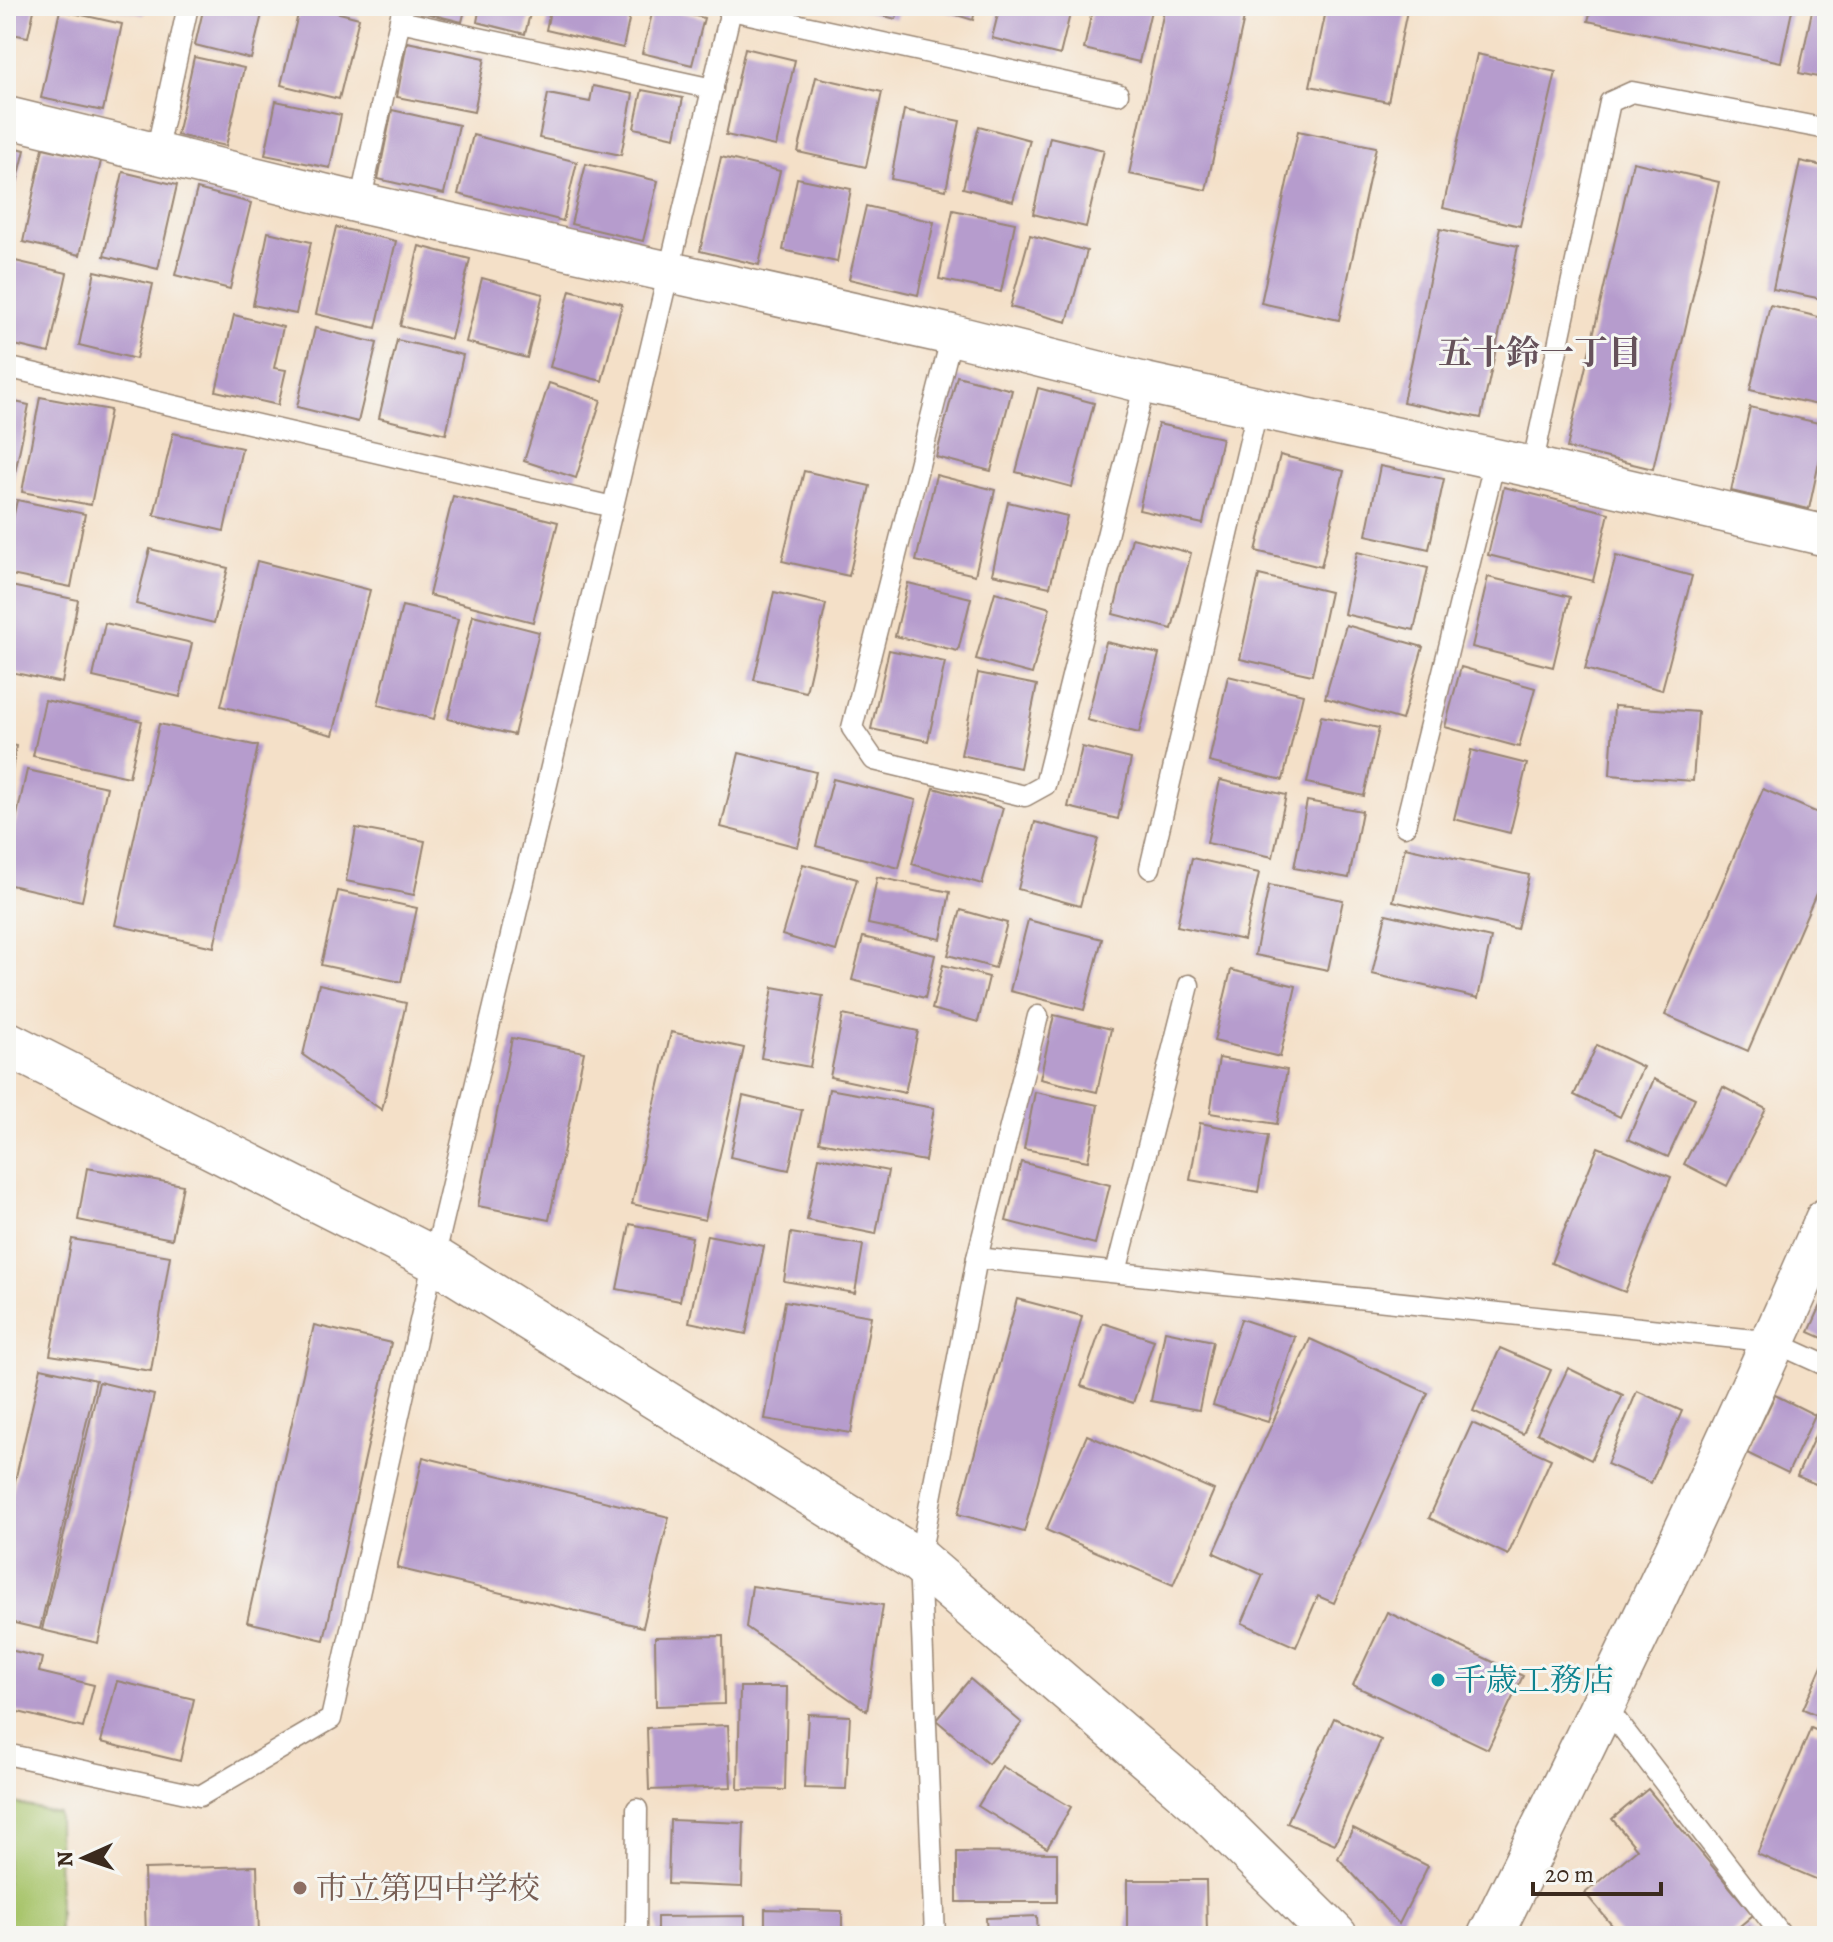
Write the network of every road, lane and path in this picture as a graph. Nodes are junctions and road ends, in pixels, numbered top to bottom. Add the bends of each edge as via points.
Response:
1 (188, 6) edge
2 (732, 8) edge
3 (402, 13) edge
4 (713, 89) junction
5 (1118, 94) dead end
6 (6, 117) edge
7 (1827, 129) edge
8 (156, 153) junction
9 (360, 203) junction
10 (670, 272) junction
11 (952, 335) junction
12 (6, 367) edge
13 (1145, 383) junction
14 (1258, 406) junction
15 (1514, 463) junction
16 (613, 507) junction
17 (1827, 536) edge
18 (1405, 826) dead end
19 (1150, 868) dead end
20 (1189, 985) dead end
21 (1038, 1016) dead end
22 (6, 1043) edge
23 (1827, 1220) edge
24 (977, 1258) junction
25 (434, 1259) junction
26 (1116, 1272) junction
27 (1774, 1342) junction
28 (1827, 1366) edge
29 (919, 1561) junction
30 (1604, 1704) junction
31 (6, 1754) edge
32 (637, 1809) dead end
33 (636, 1936) edge
34 (935, 1936) edge
35 (1335, 1936) edge
36 (1490, 1936) edge
37 (1782, 1936) edge

1 - 8 lane
2 - 4 lane
2 - 5 lane
3 - 4 lane
3 - 9 lane
4 - 10 lane
6 - 8 street
7 - 15 lane via 1632,92 1610,102
8 - 9 street
9 - 10 street
10 - 11 street
10 - 16 lane
11 - 13 street
11 - 13 lane via 852,728 874,760 1025,796 1045,785
12 - 16 lane
13 - 14 street
14 - 15 street
14 - 19 lane
15 - 17 street
15 - 18 lane
16 - 25 lane
20 - 26 lane
21 - 24 lane
22 - 25 street
23 - 27 street
24 - 26 lane
24 - 29 lane
25 - 29 street
25 - 31 lane via 331,1719 200,1796
26 - 27 lane
27 - 28 lane
27 - 30 street
29 - 34 lane
29 - 35 street via 1199,1802
30 - 36 street
30 - 37 lane
32 - 33 lane

